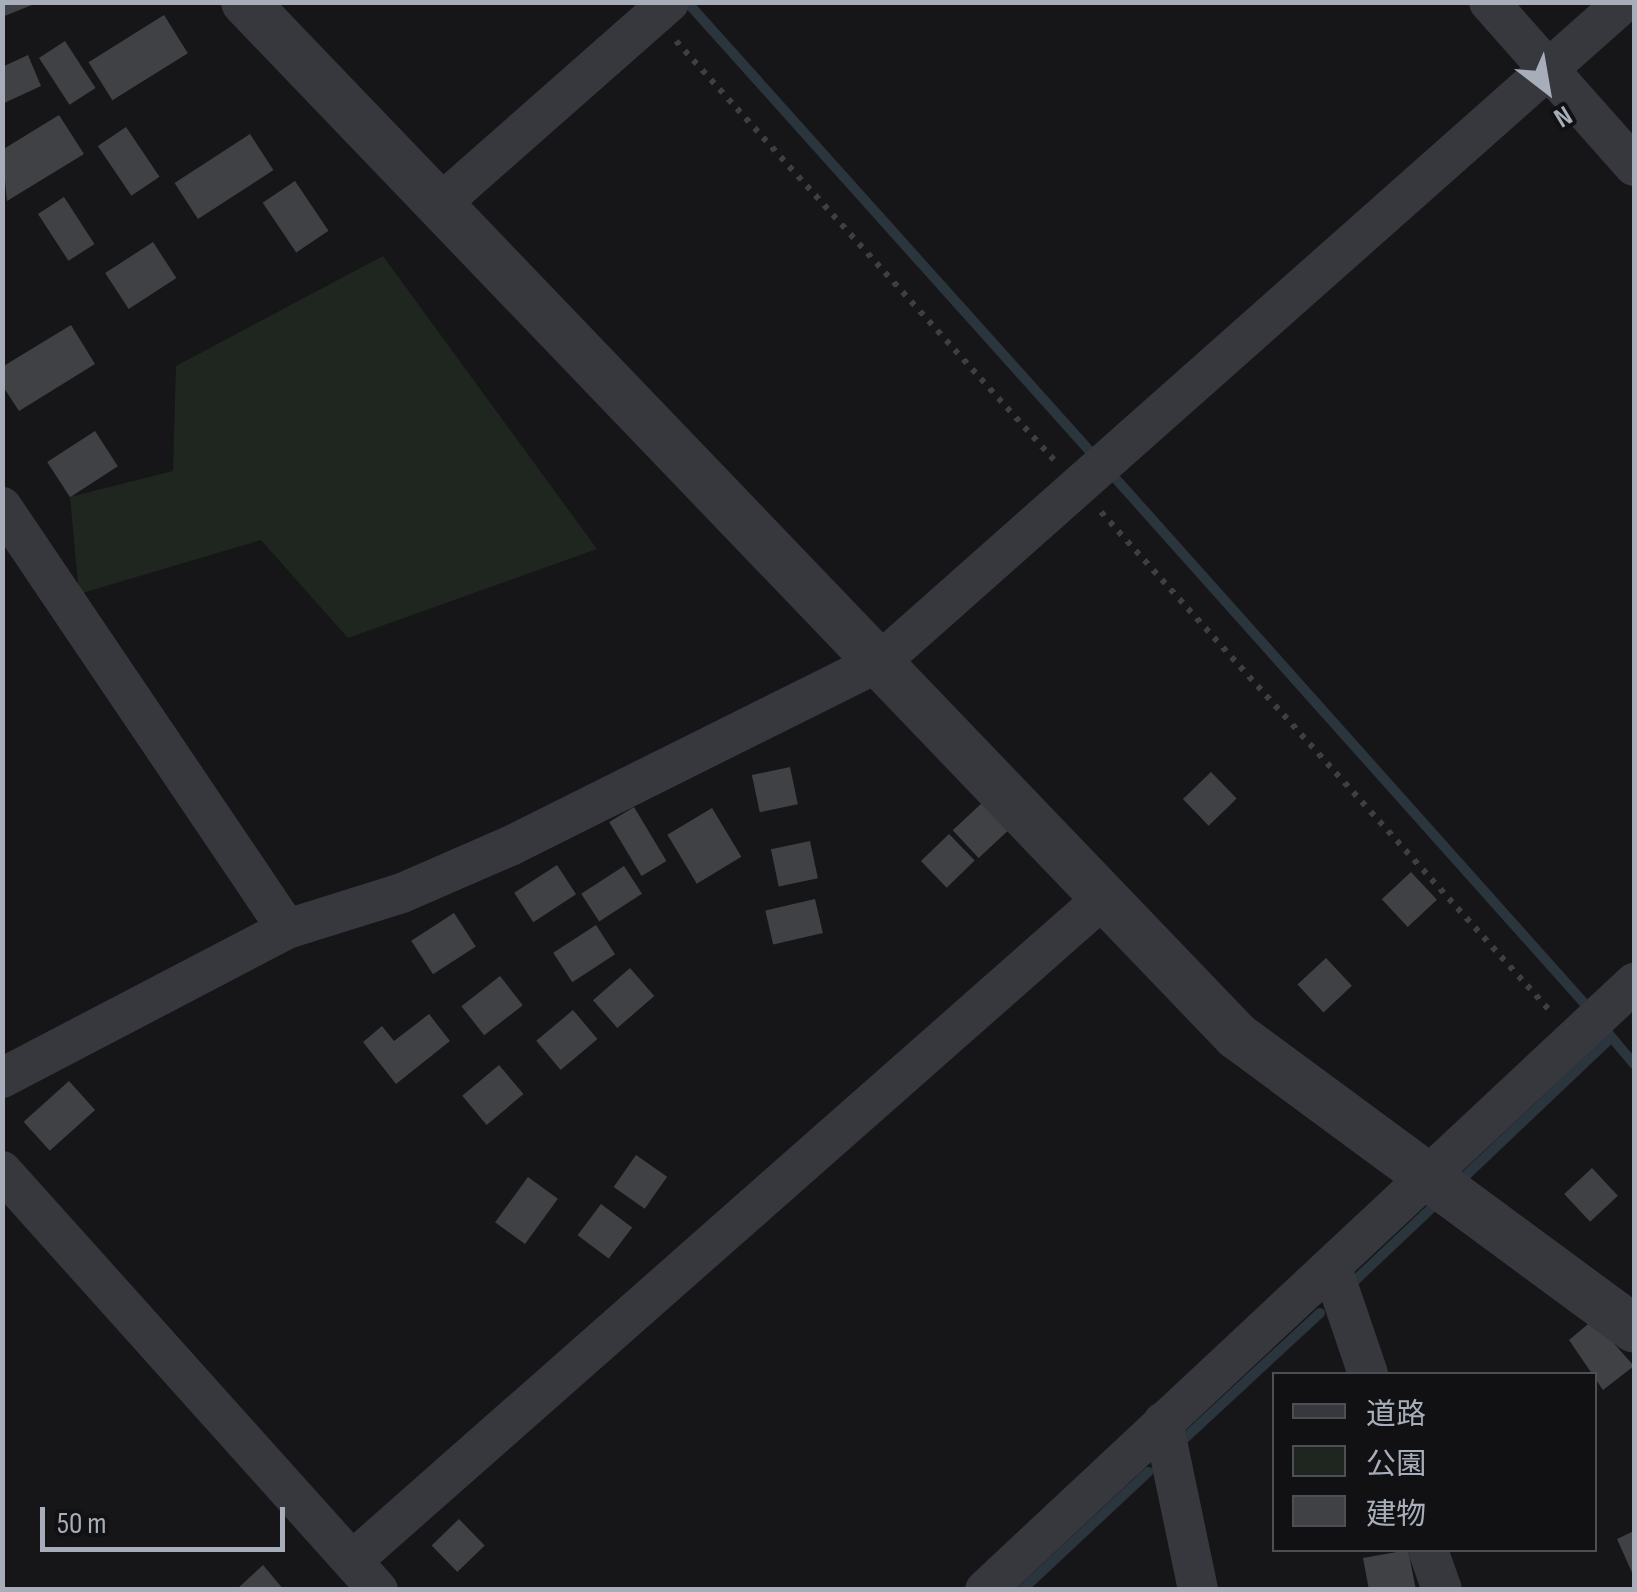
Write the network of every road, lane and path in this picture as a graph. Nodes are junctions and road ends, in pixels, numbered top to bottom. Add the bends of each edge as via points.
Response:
1 (246, 2) edge
2 (1489, 2) edge
3 (1624, 2) edge
4 (661, 9) edge
5 (1548, 70) junction
6 (1634, 166) edge
7 (439, 205) junction
8 (1078, 486) junction
9 (2, 507) edge
10 (881, 661) junction
11 (1108, 895) junction
12 (287, 929) junction
13 (1624, 993) edge
14 (1578, 1037) junction
15 (2, 1078) edge
16 (2, 1171) edge
17 (1444, 1187) junction
18 (1332, 1268) junction
19 (1634, 1329) edge
20 (1367, 1372) edge
21 (1163, 1422) junction
22 (1429, 1552) edge
23 (365, 1575) edge
24 (985, 1590) edge
25 (1198, 1590) edge
26 (1442, 1590) edge

1 - 7 street
2 - 5 street
3 - 5 street
4 - 7 street
4 - 8 path
5 - 6 street
5 - 8 street
7 - 10 street
8 - 10 street
8 - 14 path
9 - 12 street
10 - 11 street
10 - 12 street via 510,846 402,893
11 - 17 street via 1237,1036
11 - 23 street
12 - 15 street
13 - 14 street
14 - 17 street
16 - 23 street
17 - 18 street
17 - 19 street
18 - 20 street
18 - 21 street
21 - 24 street
21 - 25 street
22 - 26 street

